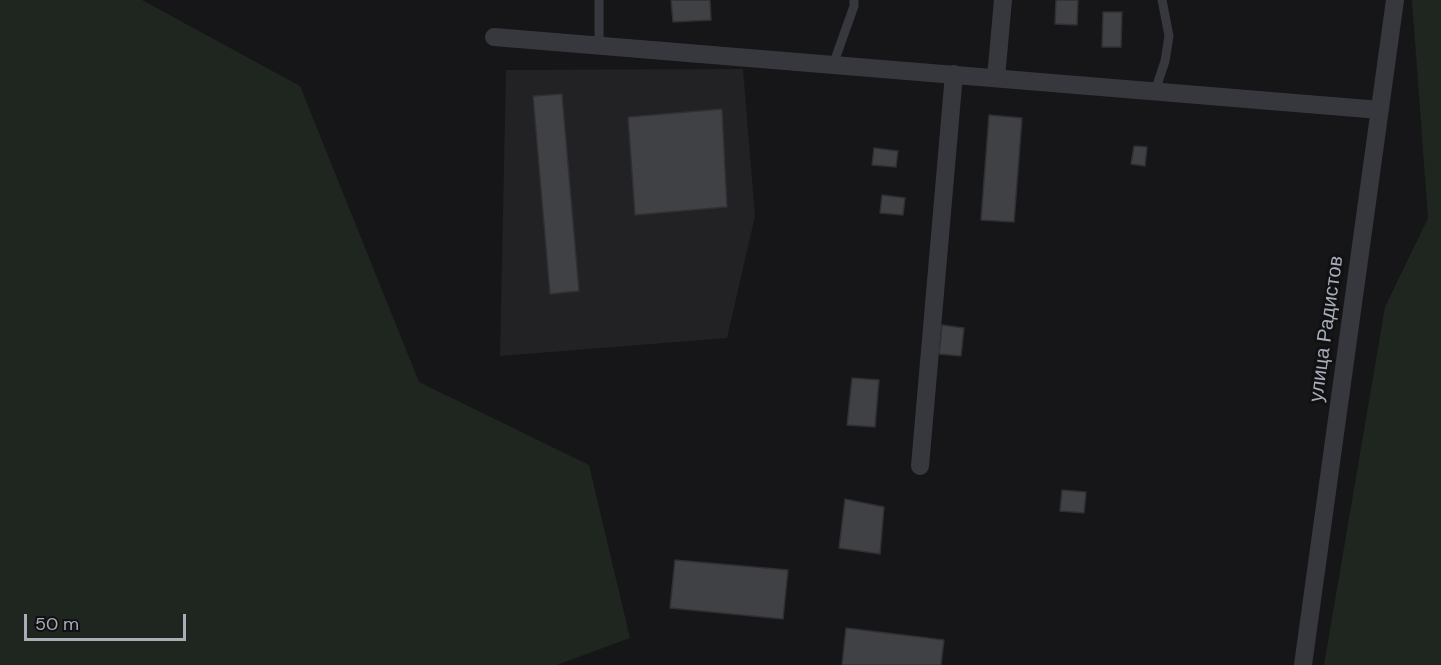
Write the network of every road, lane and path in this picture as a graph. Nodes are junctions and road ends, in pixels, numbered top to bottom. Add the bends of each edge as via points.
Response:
1 (599, 0) edge
2 (854, 0) edge
3 (1003, 0) edge
4 (1162, 0) edge
5 (1395, 0) edge
6 (494, 38) dead end
7 (599, 46) junction
8 (833, 65) junction
9 (954, 75) junction
10 (996, 78) junction
11 (1155, 91) junction
12 (1380, 110) junction
13 (920, 466) dead end
14 (1303, 665) edge

1 - 7 lane
2 - 8 lane
3 - 10 street
4 - 11 lane via 1169,36
5 - 12 street, улица Радистов
6 - 7 street
7 - 8 street
8 - 9 street
9 - 10 street
9 - 13 street
10 - 11 street
11 - 12 street
12 - 14 street, улица Радистов

